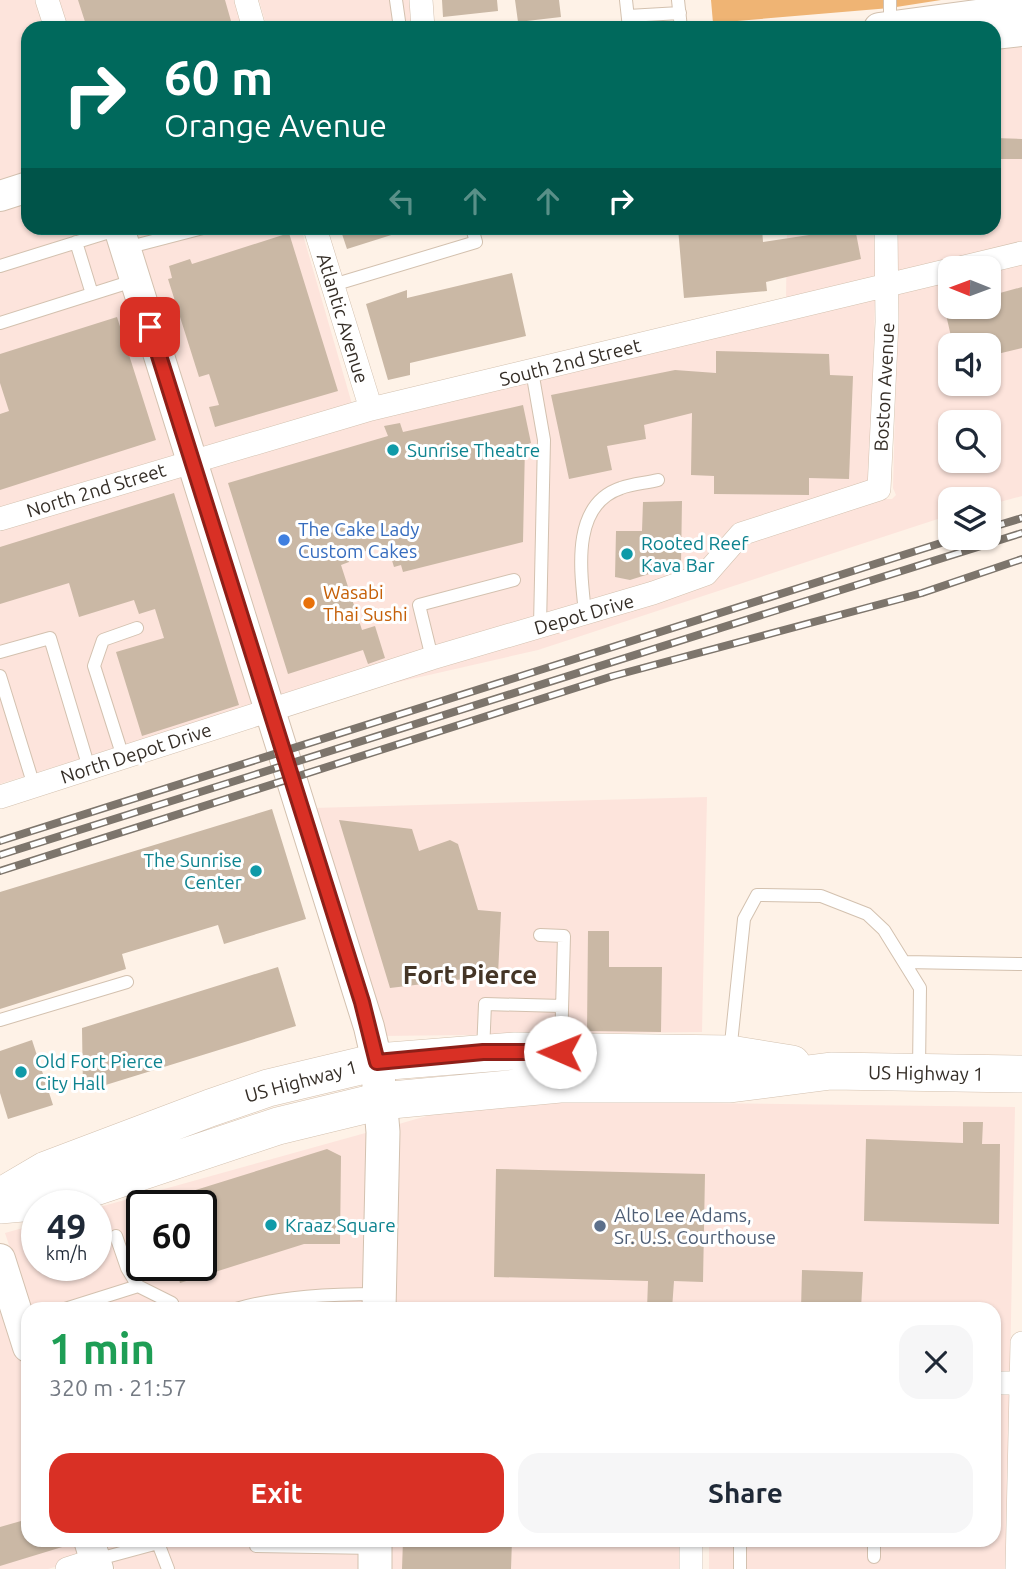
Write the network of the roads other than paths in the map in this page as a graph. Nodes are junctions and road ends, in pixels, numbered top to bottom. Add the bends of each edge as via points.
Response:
1 (47, 0) edge
2 (246, 0) edge
3 (396, 0) edge
4 (421, 0) edge
5 (626, 0) edge
6 (679, 6) edge
7 (1003, 14) edge
8 (886, 18) edge
9 (54, 21) edge
10 (252, 21) edge
11 (399, 21) edge
12 (422, 21) edge
13 (628, 21) edge
14 (631, 21) edge
15 (1022, 30) edge
16 (21, 189) edge
17 (0, 196) edge
18 (122, 235) edge
19 (317, 235) edge
20 (474, 235) edge
21 (886, 235) edge
22 (76, 242) junction
23 (1022, 253) edge
24 (1001, 258) edge
25 (0, 266) edge
26 (938, 273) edge
27 (136, 280) junction
28 (333, 285) junction
29 (887, 285) junction
30 (92, 294) junction
31 (0, 323) edge
32 (532, 371) junction
33 (371, 409) junction
34 (192, 461) junction
35 (658, 481) dead end
36 (879, 489) joint
37 (0, 519) edge
38 (514, 580) dead end
39 (585, 613) junction
40 (540, 626) junction
41 (137, 628) dead end
42 (0, 652) edge
43 (432, 658) junction
44 (0, 676) edge
45 (271, 710) junction
46 (124, 757) junction
47 (89, 768) junction
48 (34, 786) junction
49 (0, 797) edge
50 (540, 935) dead end
51 (904, 962) junction
52 (1022, 964) edge
53 (127, 982) dead end
54 (562, 1006) junction
55 (0, 1020) edge
56 (483, 1052) junction
57 (560, 1052) junction
58 (730, 1054) junction
59 (377, 1062) junction
60 (831, 1071) junction
61 (919, 1073) junction
62 (1022, 1074) edge
63 (382, 1101) junction
64 (0, 1197) edge
65 (0, 1205) edge
66 (116, 1236) dead end
67 (0, 1259) edge
68 (138, 1286) junction
69 (87, 1302) edge
70 (170, 1302) edge
71 (271, 1302) edge
72 (379, 1302) edge
73 (21, 1326) edge
74 (1022, 1343) edge
75 (1001, 1383) edge
76 (1022, 1384) edge
77 (138, 1547) edge
78 (160, 1547) edge
79 (276, 1547) edge
80 (691, 1547) edge
81 (740, 1547) edge
82 (874, 1547) edge
83 (375, 1552) edge
84 (874, 1557) dead end
85 (87, 1560) edge
86 (168, 1569) edge
87 (691, 1569) edge
88 (740, 1569) edge
89 (1017, 1569) edge

1 - 9 street
2 - 10 street
3 - 11 lane
4 - 12 street
5 - 13 lane
6 - 14 lane
7 - 8 street
7 - 15 street
16 - 17 street
18 - 22 lane
18 - 27 street
19 - 28 street, Atlantic Avenue
20 - 28 lane via 476,242
21 - 29 street, Boston Avenue
22 - 25 lane
22 - 30 lane
23 - 24 street
26 - 29 street, South 2nd Street
27 - 30 lane
27 - 34 street
28 - 33 street, Atlantic Avenue
29 - 32 street, South 2nd Street
29 - 36 street, Boston Avenue
30 - 31 lane
32 - 33 street, South 2nd Street
32 - 40 lane via 544,440
33 - 34 street, South 2nd Street
34 - 37 street, North 2nd Street
34 - 45 street
35 - 39 lane via 618,489 587,518 580,558
36 - 39 street, Depot Drive via 741,534 706,573
38 - 43 lane via 419,605
39 - 40 street, Depot Drive
40 - 43 street, Depot Drive
41 - 46 lane via 103,640 94,666
42 - 47 lane via 50,638
43 - 45 street, Depot Drive
44 - 48 lane
45 - 46 street, North Depot Drive
45 - 59 street
46 - 47 street, North Depot Drive
47 - 48 street, North Depot Drive
48 - 49 street, North Depot Drive
50 - 54 lane via 564,936
51 - 52 lane
51 - 58 lane via 884,930 867,914 821,896 757,895 744,919
51 - 61 lane via 920,988
53 - 55 lane
54 - 56 lane via 485,1004
54 - 57 lane
56 - 57 main road, US Highway 1
56 - 59 main road, US Highway 1
57 - 58 main road, US Highway 1
58 - 60 main road, US Highway 1
59 - 63 main road
59 - 64 main road, US Highway 1 via 268,1088 210,1108 46,1170
60 - 61 main road, US Highway 1
60 - 63 main road, US Highway 1 via 730,1084 560,1084
61 - 62 main road, US Highway 1
63 - 65 main road, US Highway 1 via 278,1126 56,1200
63 - 72 main road
66 - 68 lane
67 - 73 street
68 - 69 lane
68 - 70 lane
71 - 72 lane via 341,1294
74 - 76 street
75 - 76 street
76 - 89 street
77 - 85 lane
78 - 86 lane
79 - 83 lane
80 - 87 street
81 - 88 lane
82 - 84 lane

